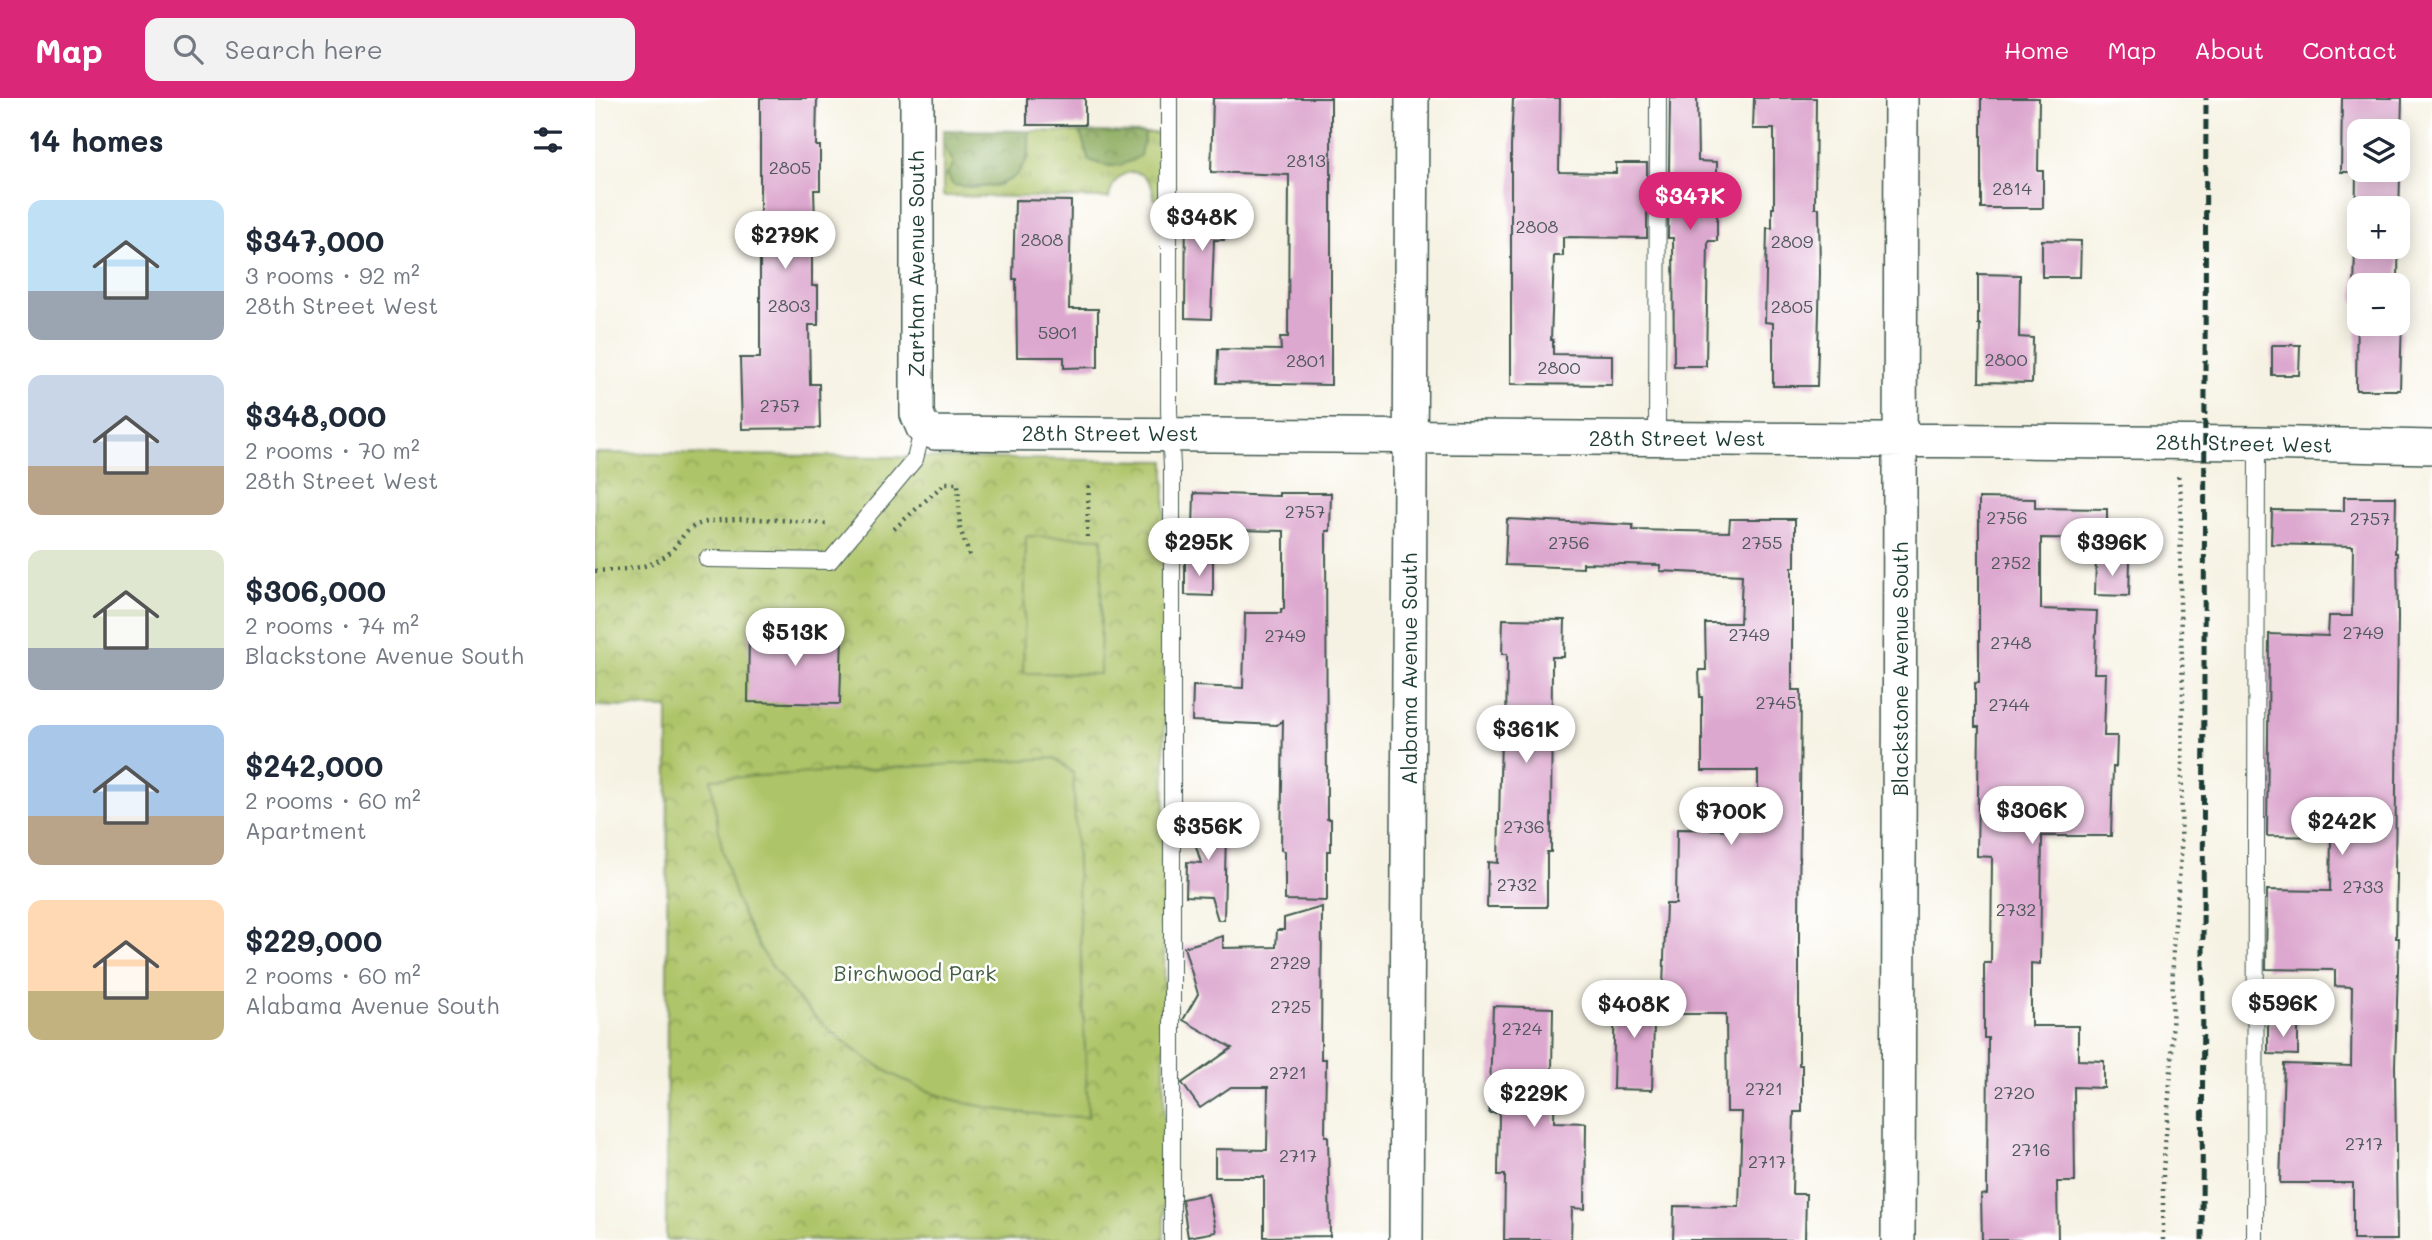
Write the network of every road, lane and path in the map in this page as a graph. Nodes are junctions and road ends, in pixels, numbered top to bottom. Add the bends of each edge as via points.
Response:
1 (916, 98) edge
2 (1169, 98) edge
3 (1412, 98) edge
4 (1658, 98) edge
5 (1901, 98) edge
6 (923, 428) junction
7 (1170, 434) junction
8 (1411, 438) junction
9 (1657, 439) junction
10 (1902, 441) junction
11 (2178, 443) junction
12 (2257, 443) junction
13 (2432, 447) edge
14 (1089, 482) dead end
15 (858, 527) junction
16 (1087, 537) dead end
17 (707, 559) dead end
18 (971, 559) dead end
19 (595, 571) edge
20 (1172, 1240) edge
21 (1406, 1240) edge
22 (1898, 1240) edge
23 (2163, 1240) edge
24 (2255, 1240) edge

1 - 6 street, Zarthan Avenue South via 917,414
2 - 7 lane
3 - 8 street, Alabama Avenue South
4 - 9 lane
5 - 10 street, Blackstone Avenue South
6 - 7 street, 28th Street West via 935,433
6 - 15 lane via 915,459
7 - 8 street, 28th Street West
7 - 20 lane
8 - 9 street, 28th Street West
8 - 21 street, Alabama Avenue South
9 - 10 street, 28th Street West
10 - 11 street, 28th Street West
10 - 22 street, Blackstone Avenue South
11 - 12 street, 28th Street West
11 - 23 path via 2181,856 2173,947
12 - 13 street, 28th Street West
12 - 24 lane
14 - 16 path
15 - 17 lane via 831,561
15 - 18 path via 891,531 945,483 958,483 960,529
15 - 19 path via 710,520 692,527 657,563

